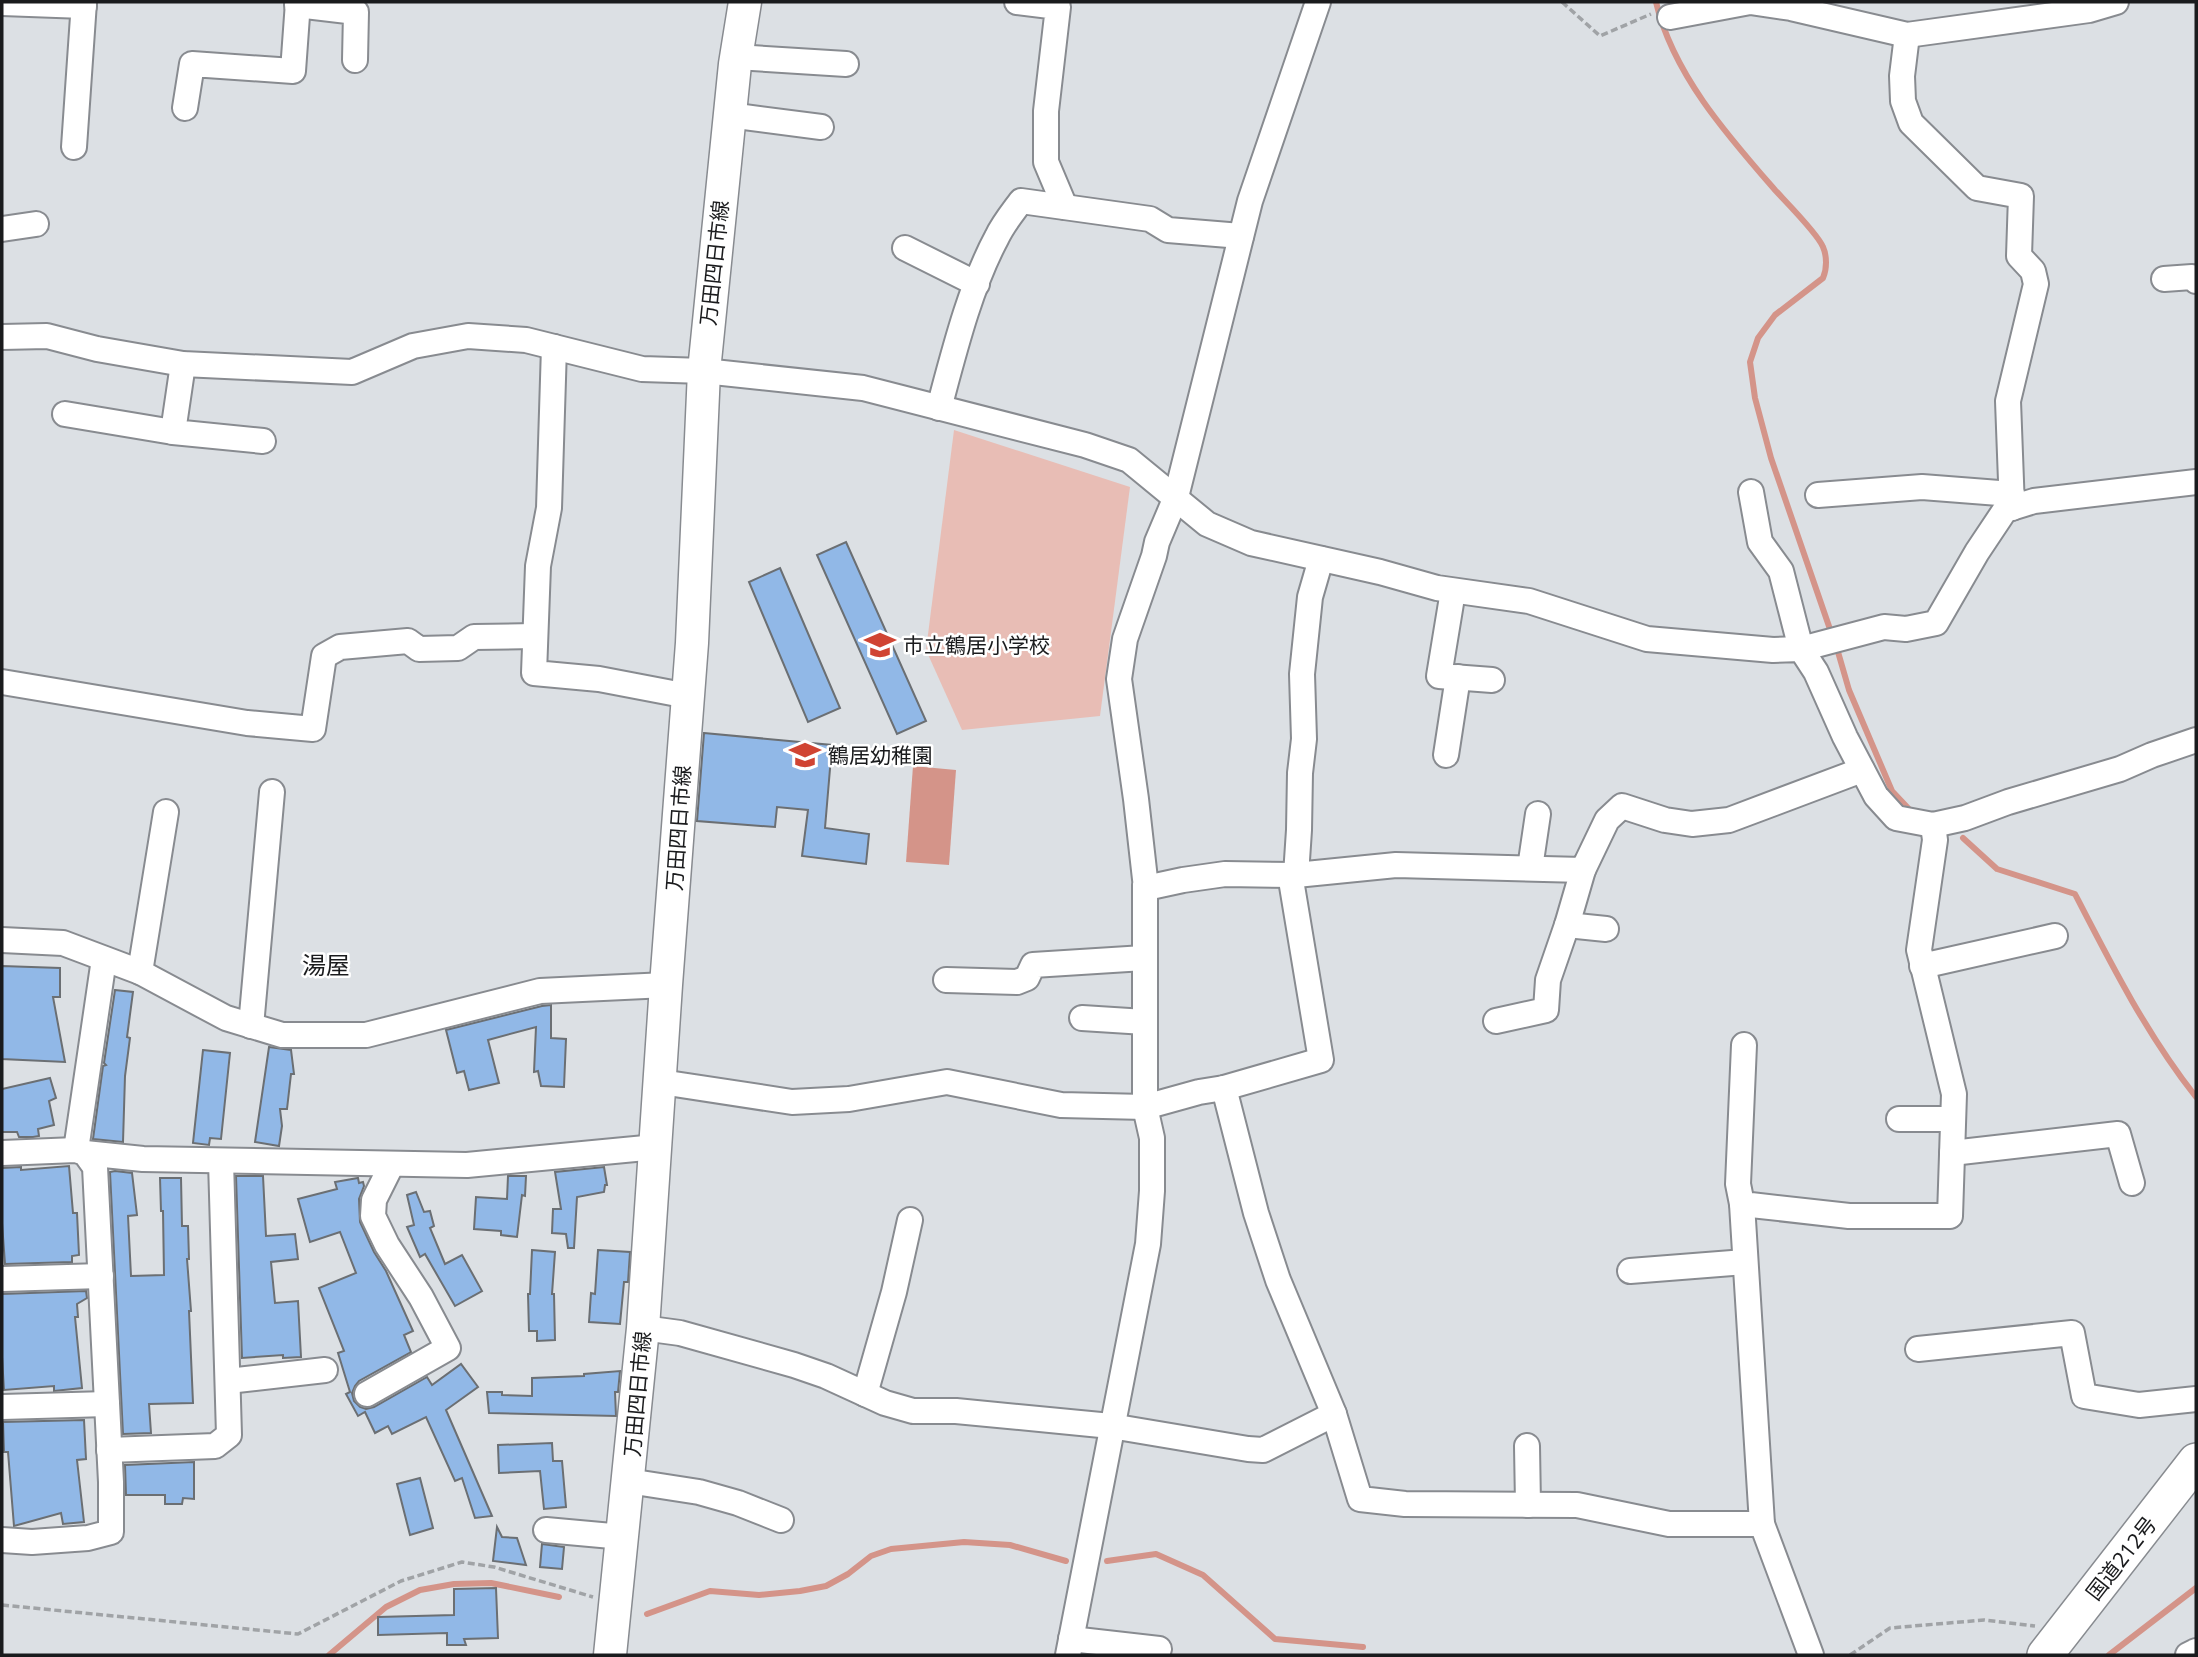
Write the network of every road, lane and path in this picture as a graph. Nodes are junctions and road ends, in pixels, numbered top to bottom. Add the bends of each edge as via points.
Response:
1 (745, 2) edge
2 (1017, 2) edge
3 (1318, 2) edge
4 (1563, 2) edge
5 (2116, 2) edge
6 (2, 3) edge
7 (84, 4) edge
8 (297, 4) edge
9 (1663, 14) joint
10 (1908, 35) junction
11 (736, 57) junction
12 (355, 60) dead end
13 (846, 64) dead end
14 (185, 108) dead end
15 (729, 115) junction
16 (821, 127) dead end
17 (74, 147) dead end
18 (1065, 207) junction
19 (36, 224) dead end
20 (2, 229) edge
21 (1241, 236) junction
22 (905, 248) dead end
23 (2164, 279) dead end
24 (2196, 281) edge
25 (977, 284) junction
26 (2, 337) edge
27 (554, 347) junction
28 (183, 364) junction
29 (704, 371) junction
30 (939, 408) junction
31 (65, 414) dead end
32 (173, 432) junction
33 (263, 442) dead end
34 (2196, 482) edge
35 (1751, 492) dead end
36 (1818, 495) dead end
37 (1175, 497) junction
38 (2012, 501) junction
39 (1321, 559) junction
40 (1453, 591) junction
41 (535, 636) junction
42 (1801, 649) junction
43 (1458, 677) junction
44 (1492, 680) dead end
45 (2, 682) edge
46 (688, 696) junction
47 (2196, 740) edge
48 (1446, 755) dead end
49 (1862, 770) junction
50 (272, 792) dead end
51 (166, 812) dead end
52 (1538, 814) dead end
53 (1933, 825) junction
54 (1531, 868) junction
55 (1583, 870) junction
56 (1293, 874) junction
57 (1146, 888) junction
58 (1567, 925) junction
59 (1606, 929) dead end
60 (2055, 936) dead end
61 (2, 940) edge
62 (1144, 958) junction
63 (104, 959) junction
64 (1922, 966) junction
65 (140, 972) junction
66 (946, 980) dead end
67 (666, 985) junction
68 (1082, 1018) dead end
69 (1496, 1021) dead end
70 (1145, 1022) junction
71 (251, 1026) junction
72 (1744, 1045) dead end
73 (661, 1082) junction
74 (1224, 1088) junction
75 (1145, 1107) junction
76 (1899, 1119) dead end
77 (1953, 1119) junction
78 (656, 1147) junction
79 (81, 1151) junction
80 (2, 1153) edge
81 (1952, 1153) junction
82 (221, 1161) junction
83 (392, 1164) junction
84 (2132, 1183) dead end
85 (1741, 1204) junction
86 (910, 1220) dead end
87 (1745, 1262) junction
88 (1630, 1271) dead end
89 (102, 1276) junction
90 (2, 1279) edge
91 (643, 1328) junction
92 (1918, 1349) dead end
93 (325, 1370) dead end
94 (228, 1381) junction
95 (367, 1394) dead end
96 (864, 1394) junction
97 (2196, 1399) edge
98 (107, 1404) junction
99 (2, 1406) edge
100 (1334, 1413) junction
101 (1111, 1426) junction
102 (1527, 1446) dead end
103 (109, 1450) junction
104 (2196, 1461) edge
105 (628, 1481) junction
106 (1528, 1505) junction
107 (781, 1521) dead end
108 (1762, 1524) junction
109 (546, 1530) dead end
110 (623, 1537) junction
111 (2, 1540) edge
112 (616, 1604) junction
113 (2, 1605) edge
114 (2056, 1642) edge
115 (1070, 1647) edge
116 (1159, 1649) dead end
117 (2196, 1651) edge
118 (610, 1655) edge
119 (1811, 1655) edge
120 (1850, 1655) edge
121 (2188, 1655) edge

1 - 11 main road, 万田四日市線
2 - 18 street via 1058,7 1046,111 1046,162
3 - 21 street
4 - 9 path via 1600,36
5 - 10 street via 2090,10
6 - 7 street
7 - 17 street
8 - 12 street via 356,12
8 - 14 street via 292,71 192,64
9 - 10 street via 1750,2
10 - 38 street via 1902,76 1903,101 1911,123 1977,188 2021,196 2019,256 2033,271 2036,284 2008,401
11 - 13 street
11 - 15 main road, 万田四日市線
15 - 16 street
15 - 29 main road, 万田四日市線
18 - 21 street via 1150,219 1168,230
18 - 25 street via 1021,201 997,236
19 - 20 street
21 - 37 street
22 - 25 street
23 - 24 street via 2192,277
25 - 30 street
26 - 28 street via 47,336
27 - 28 street via 468,336 413,346 352,372
27 - 29 street via 642,369
27 - 41 street via 549,508 538,566
28 - 32 street
29 - 30 street via 863,388
29 - 46 main road, 万田四日市線
30 - 37 street via 1129,460
31 - 32 street
32 - 33 street
34 - 38 street
35 - 42 street via 1760,542 1781,571
36 - 38 street via 1922,487
37 - 39 street via 1207,524 1251,543
37 - 57 street via 1125,639 1119,679
38 - 42 street via 1936,623 1906,629 1884,627
39 - 40 street
39 - 56 street via 1310,597 1303,674 1304,739
40 - 42 street via 1530,601 1647,639
40 - 43 street via 1438,676
41 - 45 street via 474,637 458,648 419,649 408,641 340,647 324,656 313,729 247,723
41 - 46 street via 534,673 599,679
42 - 49 street
43 - 44 street
43 - 48 street
46 - 67 main road, 万田四日市線
47 - 53 street via 2108,773
49 - 53 street via 1875,796 1896,818
49 - 55 street via 1729,820 1692,824 1622,806 1606,820
50 - 71 street
51 - 65 street
52 - 54 street
53 - 64 street via 1935,840 1919,950
54 - 55 street
54 - 56 street via 1396,865
55 - 58 street
56 - 57 street via 1225,874
56 - 74 street via 1321,1060
57 - 62 street via 1144,884
58 - 59 street
58 - 69 street via 1548,980 1546,1010
60 - 64 street
61 - 63 street via 63,943
62 - 66 street via 1033,965 1027,978 1017,982
62 - 70 street
63 - 65 street
63 - 79 street
64 - 77 street via 1954,1094
65 - 71 street via 226,1018
67 - 71 street via 540,991 366,1035 282,1035
67 - 73 main road, 万田四日市線
68 - 70 street
70 - 75 street
72 - 85 street
73 - 75 street via 792,1102 849,1099 947,1082 1061,1105
73 - 78 main road, 万田四日市線
74 - 75 street
74 - 100 street via 1278,1280
75 - 101 street via 1152,1138 1148,1244
76 - 77 street
77 - 81 street
78 - 83 street via 467,1165
78 - 91 main road, 万田四日市線
79 - 80 street
79 - 82 street via 143,1159
79 - 89 street via 95,1167
81 - 84 street via 2118,1134
81 - 85 street via 1950,1216 1849,1216
82 - 83 street
82 - 94 street
83 - 95 street via 374,1200 373,1216 448,1348
85 - 87 street
86 - 96 street
87 - 88 street
87 - 108 street
89 - 90 street
89 - 98 street
91 - 96 street via 680,1333 794,1365
91 - 105 main road, 万田四日市線
92 - 97 street via 2072,1333 2084,1396 2139,1405
93 - 94 street
94 - 103 street via 229,1435 215,1446
96 - 101 street via 913,1411
98 - 99 street
98 - 103 street
100 - 101 street via 1263,1450
100 - 106 street via 1360,1499
101 - 115 street
102 - 106 street
103 - 111 street via 110,1532 88,1538
104 - 114 highway, 国道212号
105 - 107 street via 699,1492
105 - 110 main road, 万田四日市線
106 - 108 street via 1577,1505 1669,1524
108 - 119 street
109 - 110 street
110 - 112 main road, 万田四日市線
112 - 113 path via 494,1567 462,1562 401,1581 298,1634
112 - 118 main road, 万田四日市線
114 - 120 path via 1983,1620 1890,1628
115 - 116 street
117 - 121 street

